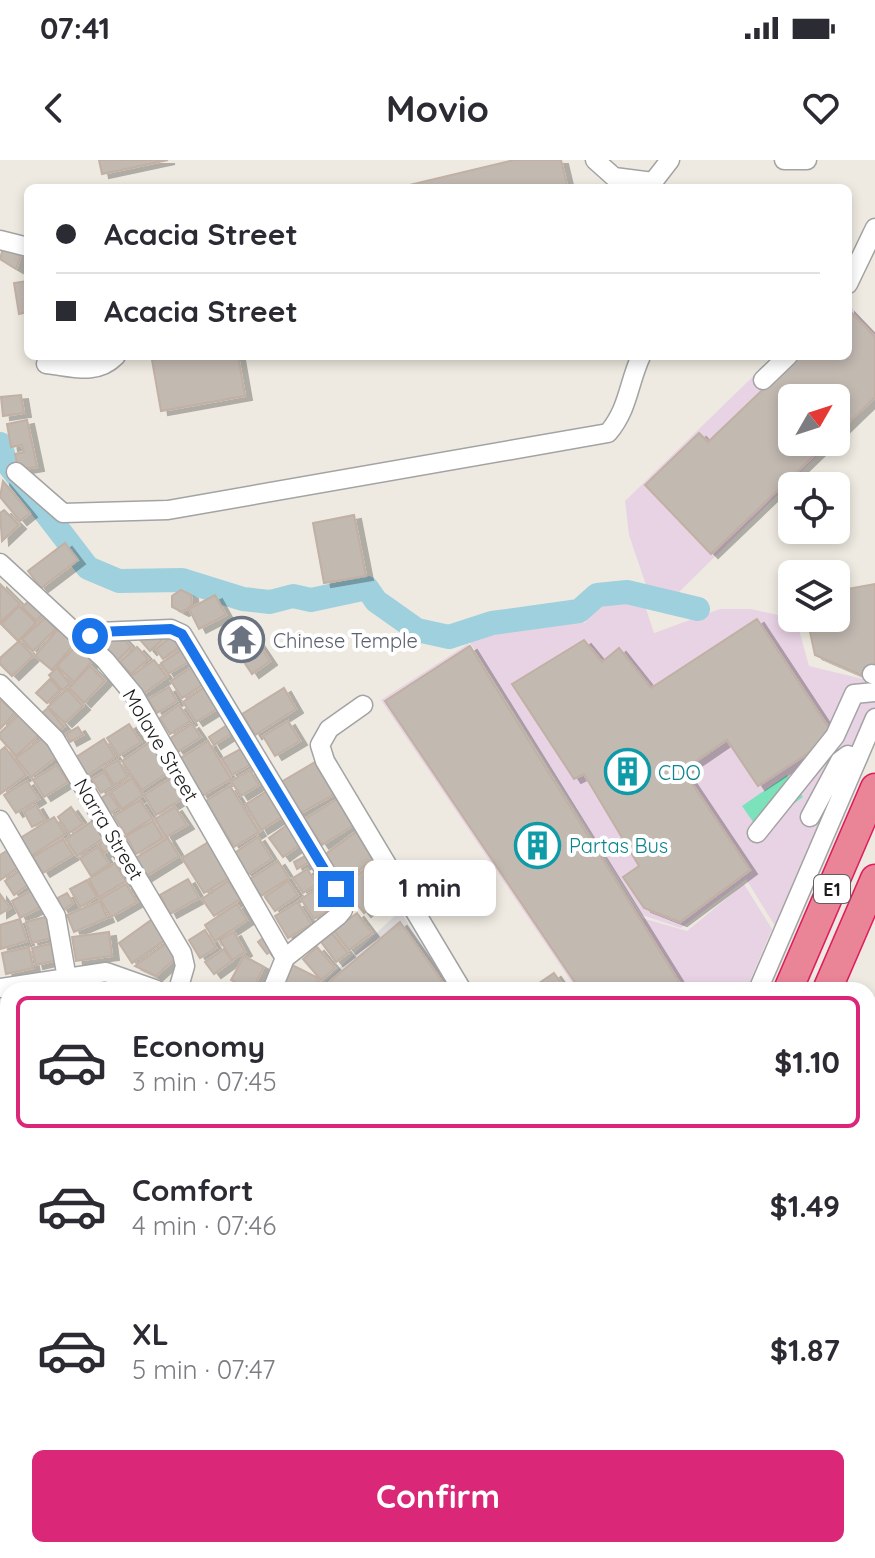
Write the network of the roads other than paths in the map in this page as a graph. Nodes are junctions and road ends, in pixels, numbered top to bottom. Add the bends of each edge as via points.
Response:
1 (595, 160) edge
2 (670, 160) edge
3 (784, 160) edge
4 (807, 160) edge
5 (648, 184) edge
6 (654, 184) edge
7 (875, 228) edge
8 (0, 240) edge
9 (24, 246) edge
10 (852, 276) edge
11 (112, 360) edge
12 (639, 360) edge
13 (784, 360) edge
14 (46, 364) dead end
15 (763, 380) dead end
16 (16, 472) dead end
17 (0, 563) edge
18 (85, 640) junction
19 (874, 681) edge
20 (0, 684) edge
21 (363, 705) dead end
22 (875, 718) edge
23 (858, 758) junction
24 (875, 788) edge
25 (810, 817) dead end
26 (0, 820) edge
27 (757, 833) dead end
28 (875, 879) edge
29 (285, 958) junction
30 (69, 982) edge
31 (75, 982) edge
32 (138, 982) edge
33 (180, 982) edge
34 (275, 982) edge
35 (457, 982) edge
36 (754, 982) edge
37 (791, 982) edge
38 (830, 982) edge

1 - 5 street via 614,177
2 - 6 street
3 - 4 street
7 - 10 street
8 - 9 street
11 - 14 street via 93,370
12 - 16 street via 624,414 608,433 168,510 63,513
13 - 15 street
17 - 18 street, Molave Street
18 - 29 street, Molave Street via 134,695
18 - 29 street via 98,632 171,629 182,634 342,899 338,916
19 - 27 street via 854,694 835,736
20 - 33 street, Narra Street via 55,739 182,953
21 - 35 street via 329,729 320,745 325,761
22 - 23 street
23 - 25 street via 848,755 840,761
23 - 36 street
24 - 37 highway, E1
26 - 30 street via 56,916
28 - 38 highway, E1
29 - 34 street
31 - 32 street via 119,974

